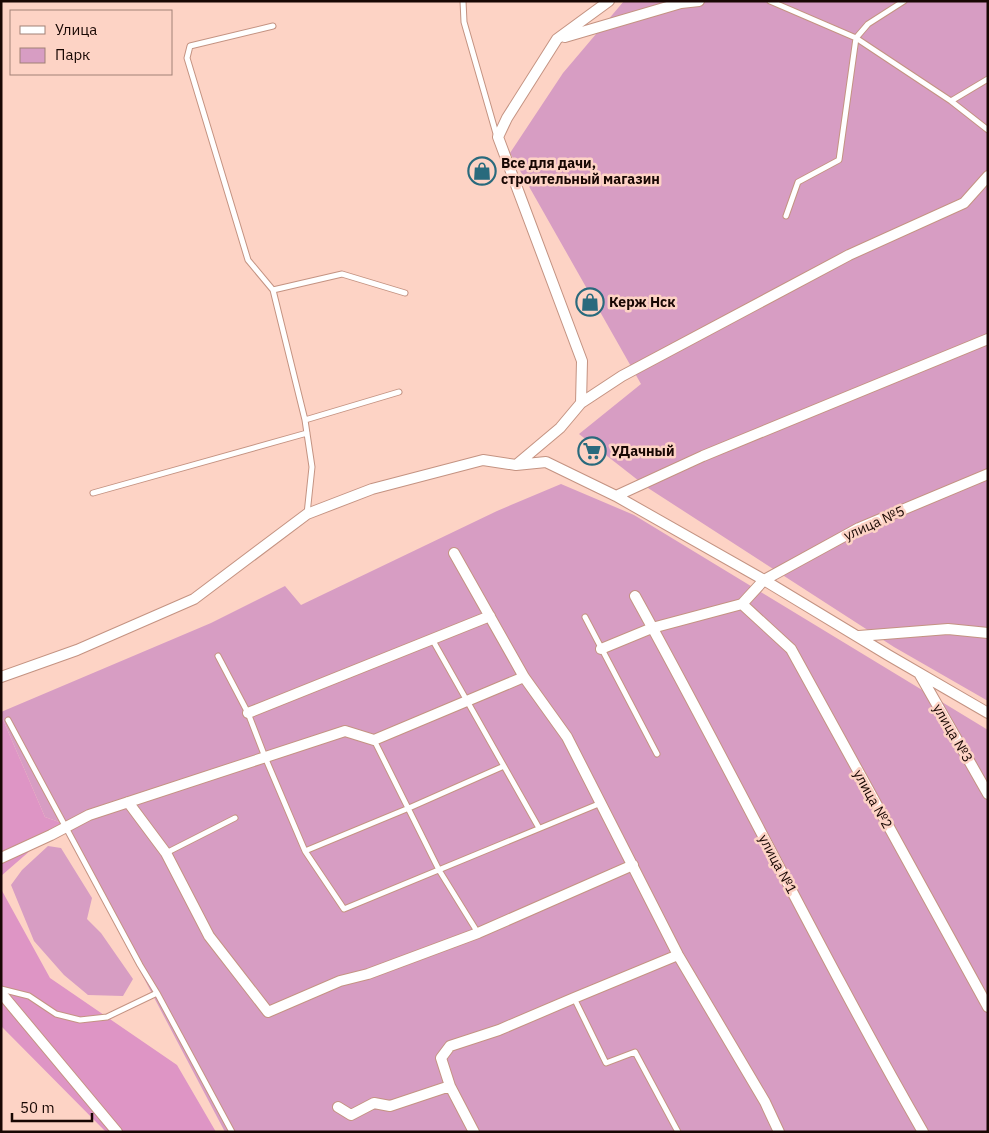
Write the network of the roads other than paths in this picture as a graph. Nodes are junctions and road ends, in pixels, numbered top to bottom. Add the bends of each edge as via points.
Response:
1 (463, 1) edge
2 (609, 1) edge
3 (699, 1) edge
4 (770, 1) edge
5 (904, 1) edge
6 (682, 2) edge
7 (273, 26) dead end
8 (856, 38) junction
9 (557, 39) junction
10 (988, 79) edge
11 (951, 101) junction
12 (988, 130) edge
13 (498, 137) junction
14 (988, 176) edge
15 (786, 216) dead end
16 (273, 290) junction
17 (405, 293) dead end
18 (988, 339) edge
19 (399, 392) dead end
20 (581, 403) junction
21 (305, 420) junction
22 (307, 433) junction
23 (516, 465) junction
24 (988, 474) edge
25 (93, 493) dead end
26 (616, 496) junction
27 (307, 514) junction
28 (454, 553) dead end
29 (764, 580) junction
30 (634, 596) dead end
31 (742, 604) junction
32 (490, 616) junction
33 (585, 617) dead end
34 (652, 628) junction
35 (988, 633) edge
36 (859, 636) junction
37 (432, 639) junction
38 (601, 649) junction
39 (218, 656) dead end
40 (919, 673) junction
41 (1, 677) edge
42 (524, 677) junction
43 (467, 701) junction
44 (248, 713) junction
45 (988, 713) edge
46 (8, 720) dead end
47 (374, 740) junction
48 (657, 754) dead end
49 (264, 757) junction
50 (504, 766) junction
51 (988, 794) edge
52 (128, 802) junction
53 (601, 803) junction
54 (409, 808) junction
55 (235, 818) dead end
56 (65, 827) junction
57 (539, 828) junction
58 (305, 851) junction
59 (166, 853) junction
60 (1, 858) edge
61 (633, 865) junction
62 (439, 870) junction
63 (478, 933) junction
64 (678, 955) junction
65 (1, 991) edge
66 (157, 993) junction
67 (574, 998) junction
68 (988, 1007) edge
69 (450, 1086) junction
70 (338, 1107) dead end
71 (117, 1132) edge
72 (232, 1132) edge
73 (474, 1132) edge
74 (678, 1132) edge
75 (779, 1132) edge
76 (923, 1132) edge

1 - 13 lane via 464,22
2 - 9 street
3 - 6 street
4 - 8 lane
5 - 8 lane via 868,24
6 - 9 street
7 - 16 lane via 190,46 187,58 248,260
8 - 11 lane
8 - 15 lane via 839,160 798,182
9 - 13 street
10 - 11 lane
11 - 12 lane
13 - 20 street via 582,361
14 - 20 street via 964,204 849,255 622,376
16 - 17 lane via 342,274
16 - 21 lane
18 - 26 street via 702,456
19 - 21 lane
20 - 23 street via 560,428
21 - 22 lane
22 - 25 lane
22 - 27 lane via 312,468
23 - 26 street via 546,462
23 - 27 street via 483,460 372,489
24 - 29 street, улица №5 via 859,528
26 - 29 street
27 - 41 street via 194,599 77,650
28 - 32 street
29 - 31 street, улица №5
29 - 36 street
30 - 34 street, улица №1
31 - 34 street
31 - 68 street, улица №2 via 790,649
32 - 37 street
32 - 42 street
33 - 38 lane
34 - 38 street
34 - 76 street, улица №1
35 - 36 street via 948,629
36 - 40 street
37 - 43 lane
37 - 44 street
38 - 48 lane
39 - 44 lane
40 - 45 street
40 - 51 street, улица №3
42 - 43 street
42 - 53 street via 567,737
43 - 47 street
43 - 50 lane
44 - 49 lane
46 - 56 lane
47 - 49 street via 345,731
47 - 54 lane
49 - 52 street
49 - 58 lane
50 - 54 lane
50 - 57 lane
52 - 56 street
52 - 59 street
53 - 57 lane
53 - 61 street
54 - 58 lane
54 - 62 lane
55 - 59 lane
56 - 60 street
56 - 66 lane
57 - 62 lane
58 - 62 lane via 344,909
59 - 63 street via 210,936 268,1012 340,981 368,974
61 - 63 street
61 - 64 street
62 - 63 lane
64 - 67 street
64 - 75 street
65 - 66 lane via 29,996 56,1014 80,1020 107,1017
65 - 71 street
66 - 72 lane
67 - 69 street via 500,1030 450,1046 441,1058
67 - 74 lane via 606,1063 635,1052
69 - 70 street via 390,1106 374,1103 351,1115
69 - 73 street

